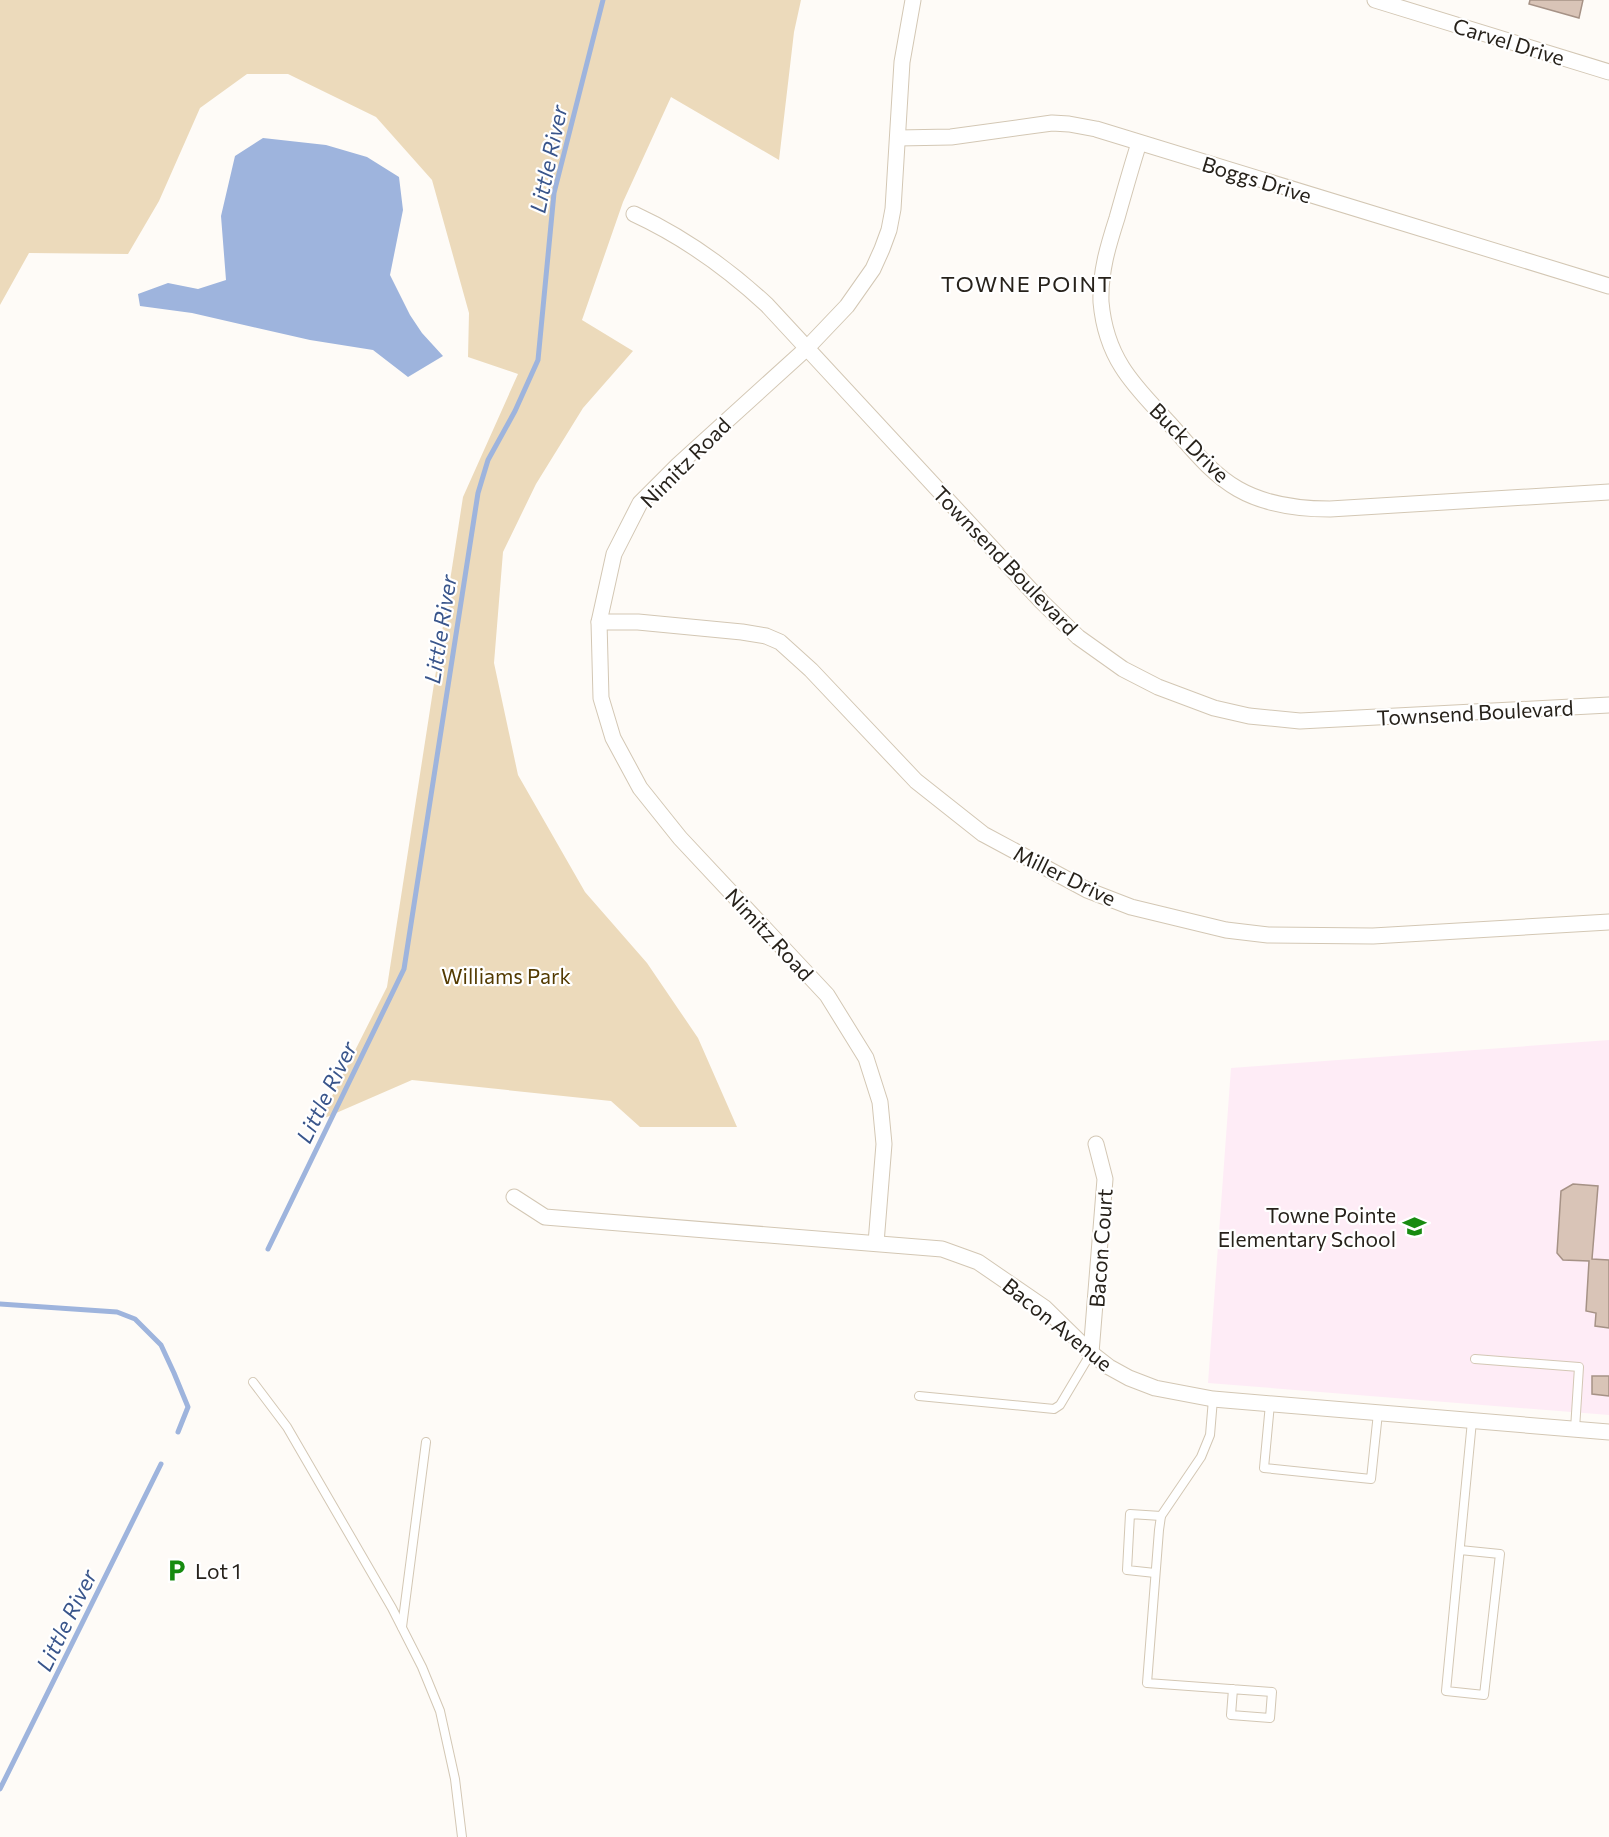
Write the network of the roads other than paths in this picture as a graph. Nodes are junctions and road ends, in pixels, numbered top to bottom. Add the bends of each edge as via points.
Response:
1 (913, 0) edge
2 (1375, 0) edge
3 (1609, 72) edge
4 (898, 138) junction
5 (1139, 143) junction
6 (634, 214) dead end
7 (1609, 286) edge
8 (807, 348) junction
9 (1609, 492) edge
10 (599, 622) junction
11 (1609, 705) edge
12 (1609, 922) edge
13 (1096, 1144) dead end
14 (514, 1197) dead end
15 (876, 1243) junction
16 (1091, 1353) junction
17 (1475, 1359) dead end
18 (253, 1382) dead end
19 (920, 1396) dead end
20 (1213, 1398) junction
21 (1270, 1403) junction
22 (1378, 1413) junction
23 (1472, 1420) junction
24 (1575, 1429) junction
25 (1609, 1432) edge
26 (426, 1442) dead end
27 (1161, 1516) junction
28 (1460, 1550) junction
29 (1155, 1573) junction
30 (402, 1628) junction
31 (1233, 1689) junction
32 (462, 1837) edge

1 - 4 street, Nimitz Road via 902,62
2 - 3 street, Carvel Drive
4 - 5 street, Boggs Drive via 951,137 1052,123 1096,129
4 - 8 street, Nimitz Road via 893,209 882,249 847,306
5 - 7 street, Boggs Drive
5 - 9 street, Buck Drive via 1104,262 1104,322 1121,366 1220,477 1259,499 1305,509
6 - 8 street, Townsend Boulevard via 682,239 738,278
8 - 10 street, Nimitz Road via 640,503 614,554
8 - 11 street, Townsend Boulevard via 1078,637 1122,669 1158,687 1214,708 1300,721
10 - 12 street, Miller Drive via 742,632 780,642 812,670 916,781 983,834 1087,890 1131,907 1226,930 1268,935 1373,936
10 - 15 street, Nimitz Road via 601,698 613,738 640,788 680,838 827,995 866,1058 880,1102 884,1144
13 - 16 street, Bacon Court via 1105,1179
14 - 15 street, Bacon Avenue via 545,1217
15 - 16 street, Bacon Avenue via 942,1249 978,1262 1045,1308
16 - 19 lane via 1060,1406 1054,1409
16 - 20 street, Bacon Avenue via 1129,1378 1155,1388
17 - 24 lane via 1579,1367
18 - 30 lane via 287,1427
20 - 21 street, Bacon Avenue
20 - 27 lane via 1210,1435 1201,1457
21 - 22 street, Bacon Avenue
21 - 22 lane via 1264,1468 1371,1479
22 - 23 street, Bacon Avenue
23 - 24 street, Bacon Avenue
23 - 28 lane
24 - 25 street, Bacon Avenue
26 - 30 lane
27 - 29 lane
27 - 29 lane via 1130,1514 1127,1570
28 - 28 lane via 1446,1692 1484,1695 1500,1554
29 - 31 lane via 1147,1683
30 - 32 lane via 440,1711
31 - 31 lane via 1272,1692 1270,1718 1231,1715

